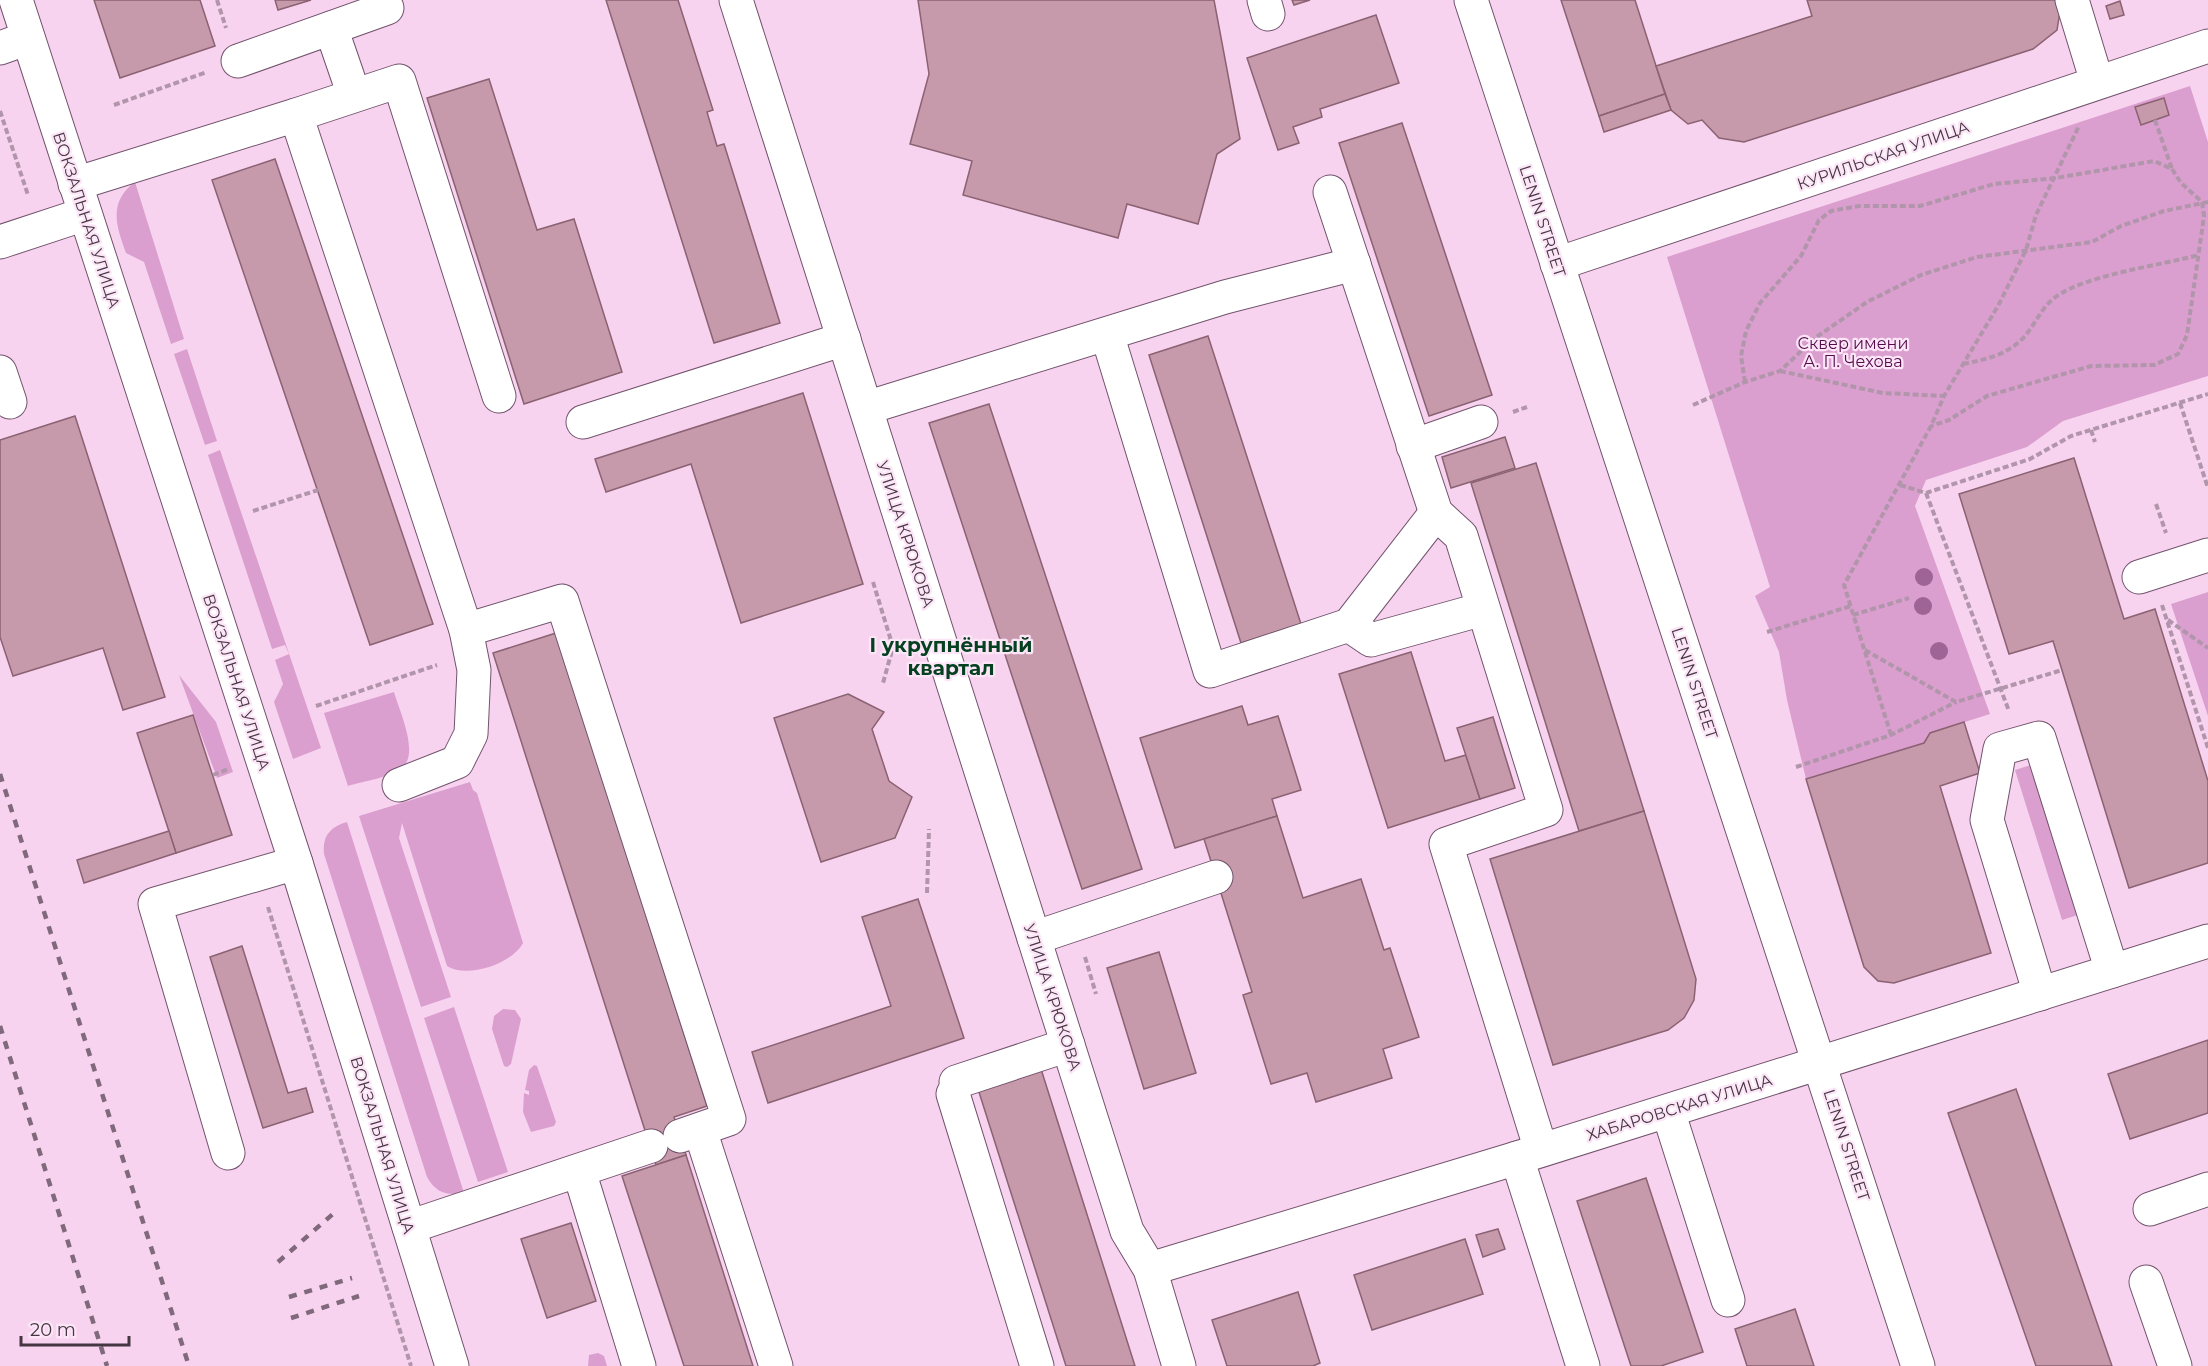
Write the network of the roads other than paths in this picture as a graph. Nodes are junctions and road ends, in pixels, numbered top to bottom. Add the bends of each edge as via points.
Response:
1 (15, 0) edge
2 (736, 0) edge
3 (1471, 0) edge
4 (2072, 0) edge
5 (387, 8) dead end
6 (331, 28) junction
7 (14, 43) edge
8 (2208, 46) edge
9 (238, 61) road end
10 (2097, 82) junction
11 (354, 95) junction
12 (296, 115) junction
13 (1330, 192) dead end
14 (80, 199) junction
15 (0, 242) edge
16 (1354, 264) junction
17 (1557, 264) junction
18 (1107, 334) junction
19 (844, 339) junction
20 (499, 396) dead end
21 (866, 408) junction
22 (583, 422) dead end
23 (1481, 422) dead end
24 (1413, 446) junction
25 (1436, 513) junction
26 (2208, 555) edge
27 (2150, 589) road end
28 (1483, 609) junction
29 (1349, 625) junction
30 (466, 630) junction
31 (399, 784) dead end
32 (296, 863) junction
33 (1216, 877) dead end
34 (1034, 938) junction
35 (2208, 941) edge
36 (2112, 971) junction
37 (2040, 994) junction
38 (1068, 1046) junction
39 (1820, 1063) junction
40 (1668, 1111) junction
41 (677, 1137) junction
42 (228, 1154) dead end
43 (1529, 1154) junction
44 (579, 1170) junction
45 (2208, 1189) edge
46 (2150, 1209) dead end
47 (409, 1227) junction
48 (1150, 1269) junction
49 (2146, 1282) dead end
50 (1728, 1300) dead end
51 (452, 1366) edge
52 (639, 1366) edge
53 (776, 1366) edge
54 (1037, 1366) edge
55 (1179, 1366) edge
56 (1583, 1366) edge
57 (1918, 1366) edge
58 (2175, 1366) edge

1 - 7 street, ВОКЗАЛЬНАЯ УЛИЦА
2 - 19 street, УЛИЦА КРЮКОВА
3 - 17 street, LENIN STREET
4 - 10 street
5 - 6 street
6 - 9 street
6 - 11 street
7 - 14 street, ВОКЗАЛЬНАЯ УЛИЦА
8 - 10 street, КУРИЛЬСКАЯ УЛИЦА
10 - 17 street, КУРИЛЬСКАЯ УЛИЦА
11 - 12 street
11 - 20 street via 399,81
12 - 14 street
12 - 30 street
13 - 16 street
14 - 15 street via 39,229
14 - 32 street, ВОКЗАЛЬНАЯ УЛИЦА
16 - 18 street via 1225,297
16 - 24 street
17 - 39 street, LENIN STREET
18 - 21 street
18 - 29 street via 1210,671
19 - 21 street, УЛИЦА КРЮКОВА
19 - 22 street
21 - 34 street, УЛИЦА КРЮКОВА
23 - 24 street
24 - 25 street
25 - 28 street via 1461,536
25 - 29 street
26 - 27 street
28 - 29 street via 1371,640
28 - 43 street via 1546,810 1446,844
30 - 31 street via 474,670 471,734 457,762
30 - 41 street via 562,601 729,1119
32 - 42 street via 155,904
32 - 47 street, ВОКЗАЛЬНАЯ УЛИЦА
33 - 34 street
34 - 38 street, УЛИЦА КРЮКОВА
35 - 36 street, ХАБАРОВСКАЯ УЛИЦА
36 - 37 street, ХАБАРОВСКАЯ УЛИЦА
36 - 37 street via 2039,738 2021,743 2000,750 1987,820
37 - 39 street, ХАБАРОВСКАЯ УЛИЦА
38 - 48 street, УЛИЦА КРЮКОВА via 1127,1231
38 - 54 street via 954,1088
39 - 40 street, ХАБАРОВСКАЯ УЛИЦА
39 - 57 street, LENIN STREET
40 - 43 street, ХАБАРОВСКАЯ УЛИЦА
40 - 50 street
41 - 44 street
41 - 53 street
43 - 48 street, ХАБАРОВСКАЯ УЛИЦА
43 - 56 street
44 - 47 street
44 - 52 street
45 - 46 street
47 - 51 street, ВОКЗАЛЬНАЯ УЛИЦА
48 - 55 street, УЛИЦА КРЮКОВА
49 - 58 street

